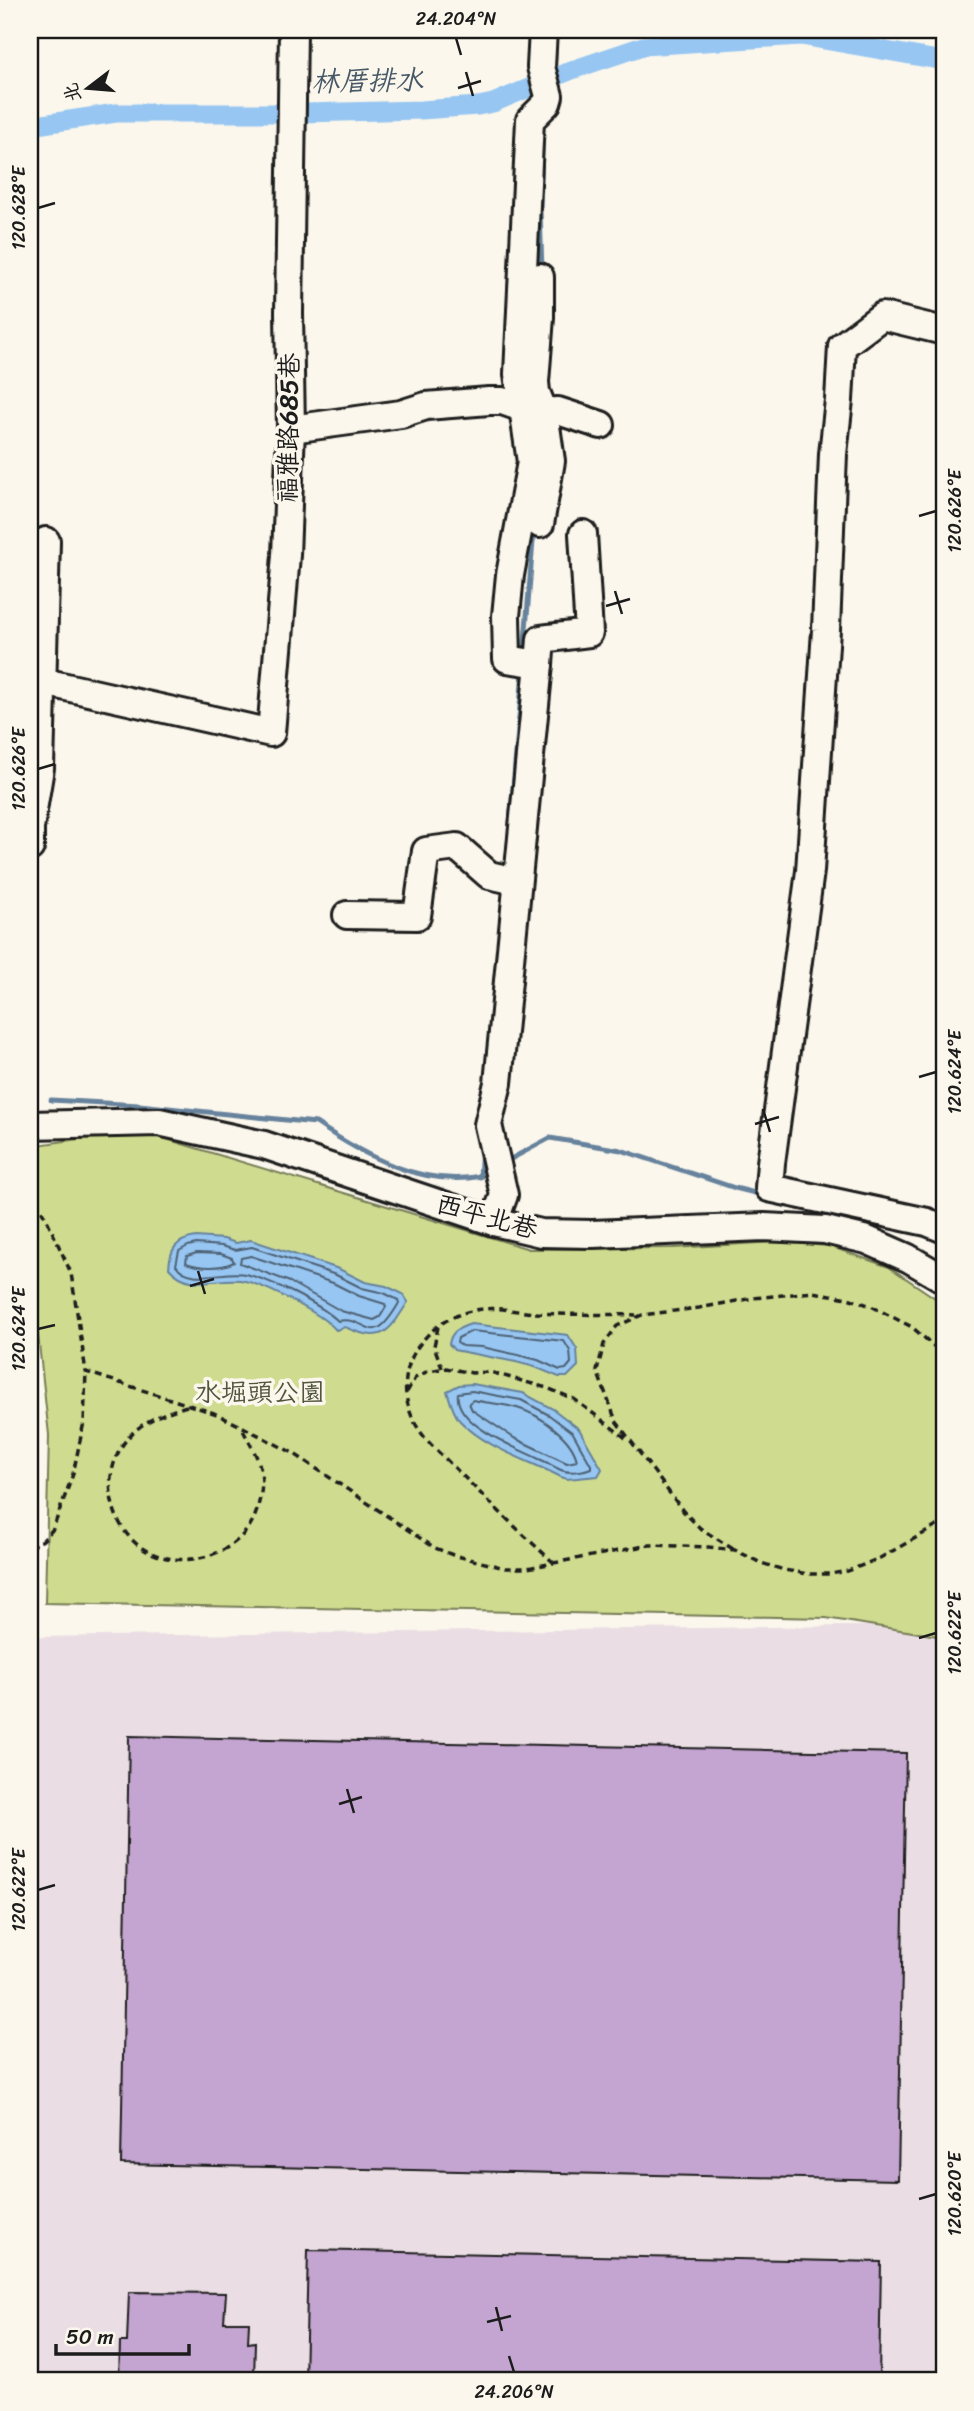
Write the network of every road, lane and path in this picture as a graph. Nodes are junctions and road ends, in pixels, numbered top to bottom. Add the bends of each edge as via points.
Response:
1 (293, 30) edge
2 (543, 30) edge
3 (944, 331) edge
4 (533, 410) junction
5 (601, 425) dead end
6 (291, 429) junction
7 (540, 524) dead end
8 (583, 534) dead end
9 (46, 541) dead end
10 (538, 664) junction
11 (44, 682) junction
12 (30, 847) edge
13 (516, 881) junction
14 (347, 915) dead end
15 (30, 1118) edge
16 (30, 1189) edge
17 (494, 1222) junction
18 (944, 1229) edge
19 (944, 1279) edge
20 (642, 1315) junction
21 (439, 1324) junction
22 (944, 1355) edge
23 (442, 1368) junction
24 (86, 1372) junction
25 (406, 1394) junction
26 (190, 1405) junction
27 (241, 1426) junction
28 (631, 1442) junction
29 (944, 1522) edge
30 (30, 1548) edge
31 (735, 1550) junction
32 (554, 1563) junction

1 - 6 street, 福雅路685巷
2 - 4 street via 541,67 549,92 547,103 530,120 519,374
3 - 18 street via 882,316 842,346 810,870 769,1188
4 - 5 street via 558,411
4 - 6 street via 502,401 452,403
4 - 7 street via 551,461
4 - 10 street via 527,428 531,462 510,576 506,659
6 - 11 street, 福雅路685巷 via 271,733
8 - 10 street via 589,633 541,639
9 - 11 street
10 - 13 street
11 - 12 street
13 - 14 street via 489,875 457,847 426,851 417,916
13 - 17 street via 498,1083 488,1125 504,1195
15 - 17 street, 西平北巷 via 159,1122 264,1145
16 - 24 path via 71,1273
17 - 19 street, 西平北巷 via 541,1233 764,1227 825,1230 867,1240
20 - 21 path via 485,1308
20 - 22 path via 813,1292 848,1298 888,1315 912,1327
20 - 28 path via 610,1334 597,1371 616,1421
21 - 23 path via 434,1346
21 - 25 path via 411,1357
23 - 25 path via 415,1378
23 - 28 path via 490,1372 547,1388 574,1399
24 - 26 path
24 - 30 path via 84,1422 73,1474 52,1529
25 - 32 path via 413,1420 425,1438
26 - 27 path
26 - 27 path via 158,1415 133,1431 110,1475 116,1517 149,1552 199,1558 224,1550 249,1527 262,1483 260,1467
27 - 32 path via 293,1453 435,1548 505,1568
28 - 31 path via 683,1511
29 - 31 path via 880,1558 830,1574 784,1570
31 - 32 path via 650,1545

